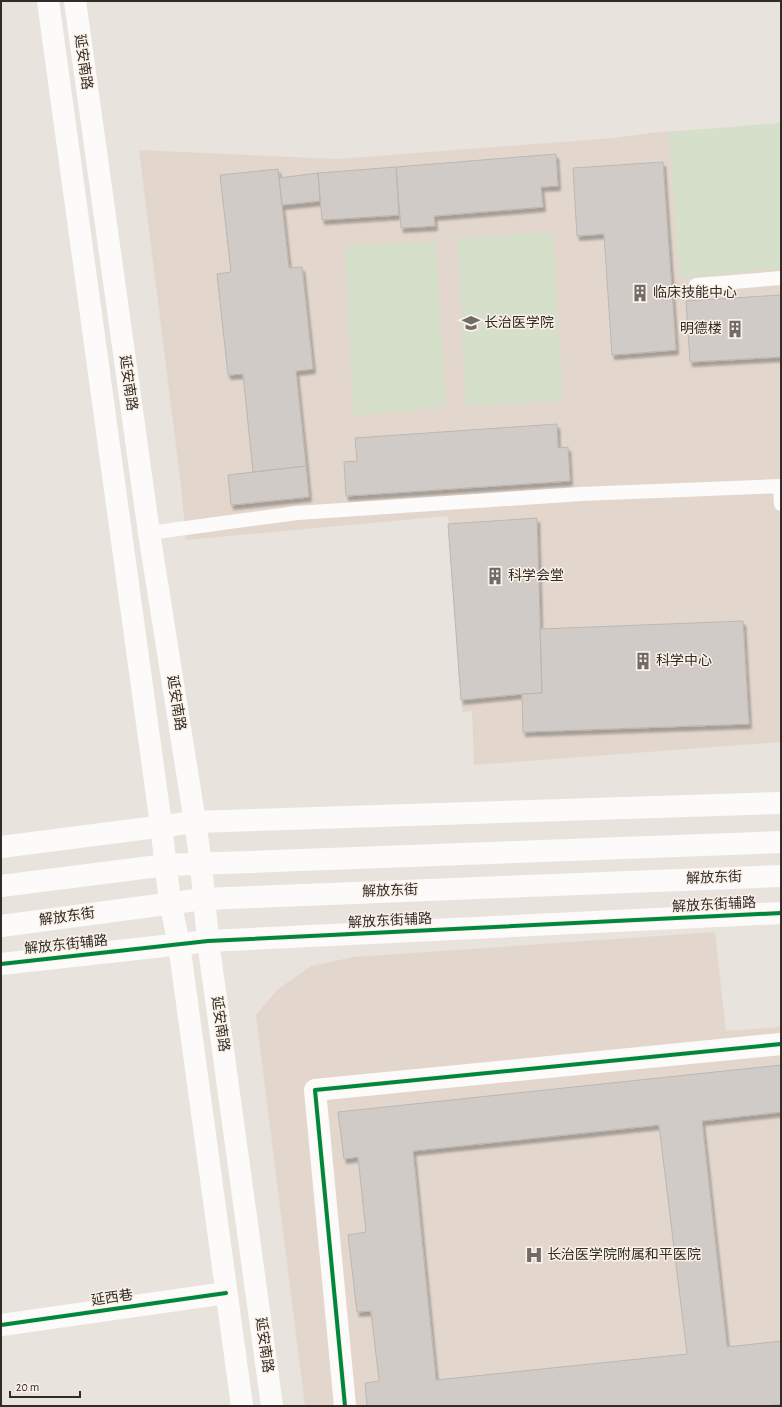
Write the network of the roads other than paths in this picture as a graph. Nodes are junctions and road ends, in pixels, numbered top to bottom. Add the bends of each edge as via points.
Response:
1 (48, 1) edge
2 (75, 1) edge
3 (781, 278) edge
4 (696, 284) dead end
5 (780, 486) edge
6 (781, 504) edge
7 (149, 533) junction
8 (781, 803) edge
9 (195, 822) junction
10 (161, 825) junction
11 (781, 842) edge
12 (1, 848) edge
13 (201, 864) junction
14 (166, 865) junction
15 (781, 876) edge
16 (1, 886) edge
17 (204, 899) junction
18 (170, 902) junction
19 (781, 913) edge
20 (1, 926) edge
21 (208, 941) junction
22 (179, 944) junction
23 (1, 964) edge
24 (781, 1044) edge
25 (226, 1293) junction
26 (1, 1324) edge
27 (242, 1406) edge
28 (272, 1406) edge
29 (346, 1406) edge

1 - 10 main road, 延安南路
2 - 7 main road, 延安南路
3 - 4 lane
5 - 6 lane
5 - 7 lane via 581,494 297,513
7 - 9 main road, 延安南路
8 - 9 main road
9 - 10 main road
9 - 13 main road, 延安南路
10 - 12 main road
10 - 14 main road, 延安南路
11 - 13 main road
13 - 14 main road
13 - 17 main road, 延安南路
14 - 16 main road
14 - 18 main road, 延安南路
15 - 17 main road, 解放东街
17 - 18 main road, 解放东街
17 - 21 main road, 延安南路
18 - 20 main road, 解放东街
18 - 22 main road, 延安南路
19 - 21 main road, 解放东街辅路
21 - 22 main road, 解放东街辅路
21 - 28 main road, 延安南路
22 - 23 main road, 解放东街辅路
22 - 25 main road, 延安南路
24 - 29 main road via 315,1090
25 - 26 main road, 延西巷
25 - 27 main road, 延安南路

